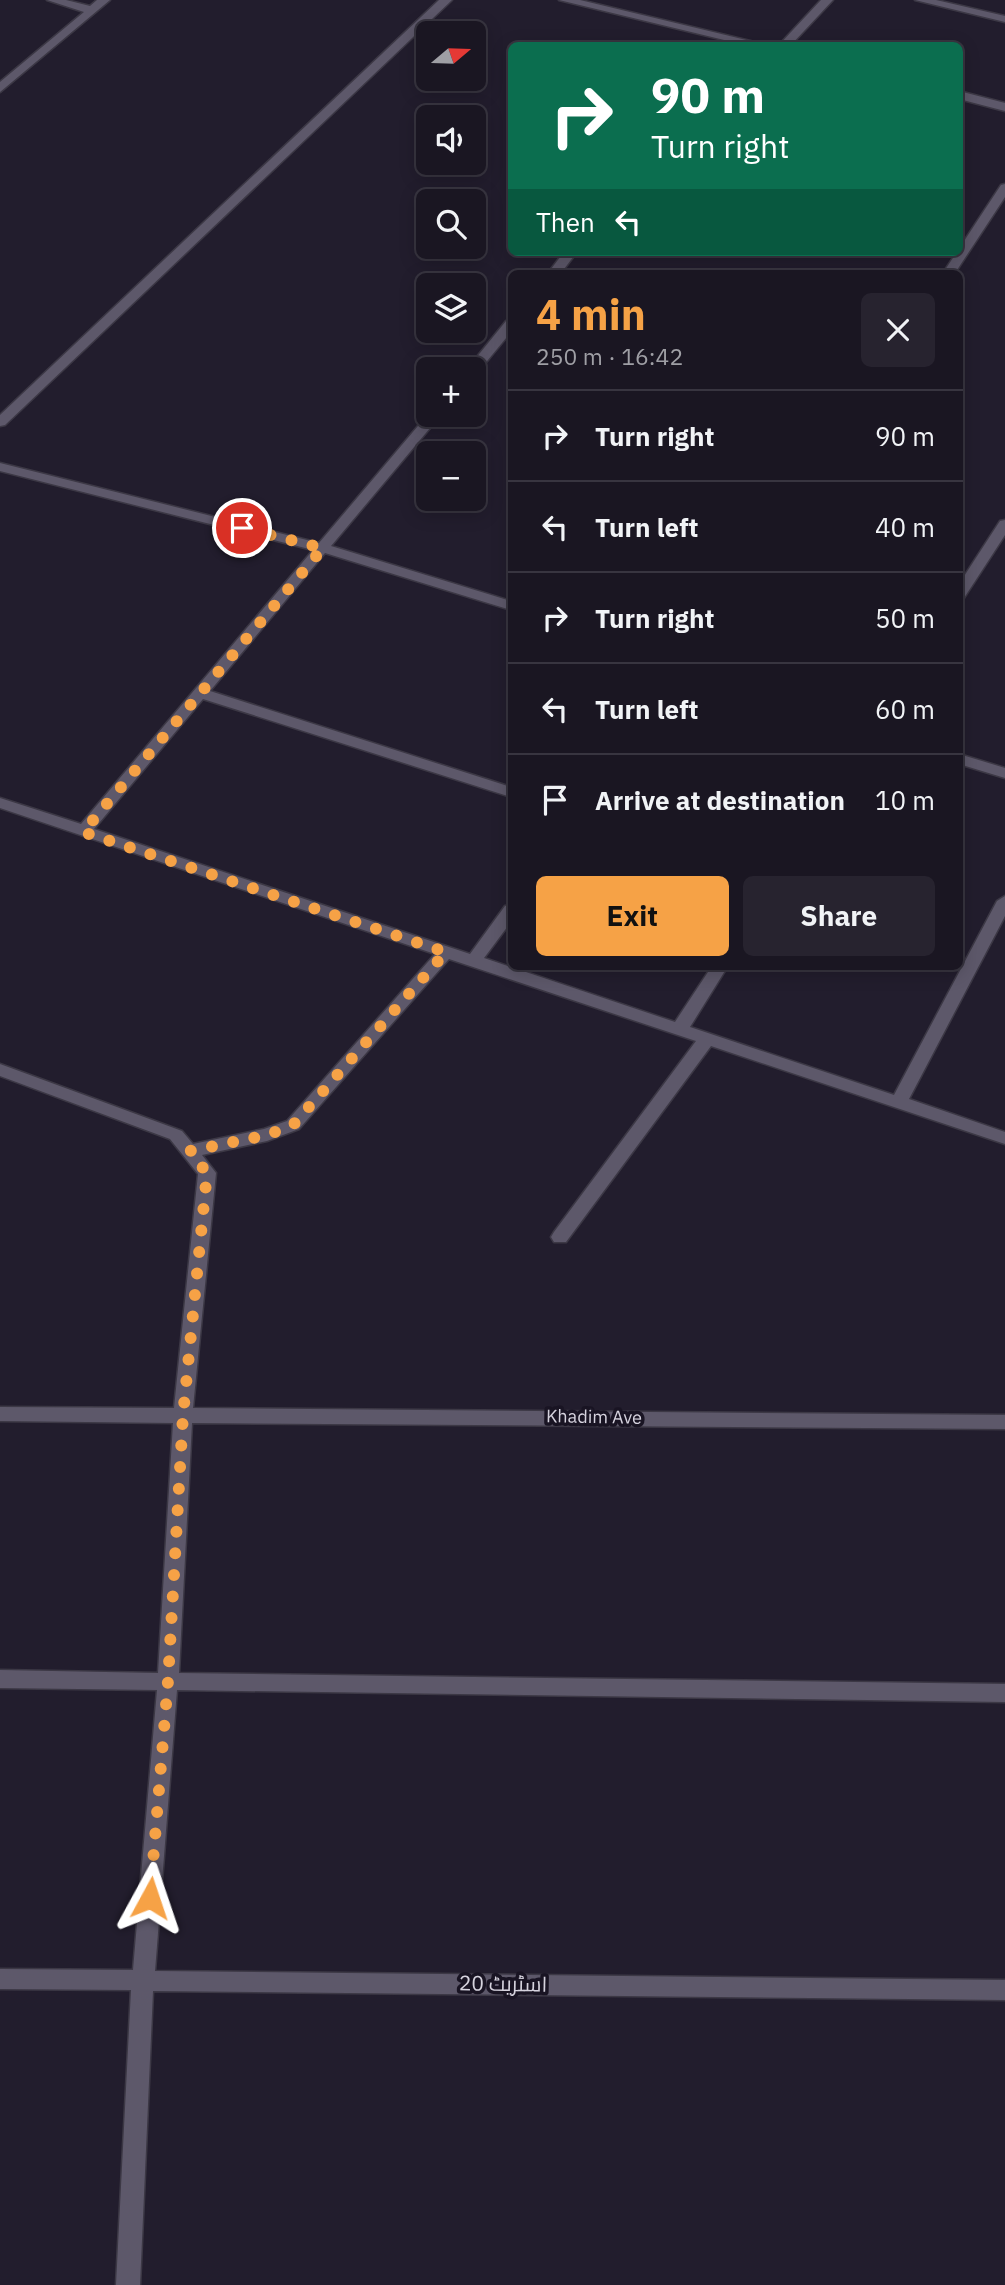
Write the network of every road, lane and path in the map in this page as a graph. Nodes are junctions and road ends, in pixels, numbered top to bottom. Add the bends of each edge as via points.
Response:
1 (53, 0) edge
2 (104, 0) edge
3 (446, 0) edge
4 (565, 0) edge
5 (827, 0) edge
6 (921, 0) edge
7 (91, 10) junction
8 (1005, 19) edge
9 (742, 42) edge
10 (787, 42) edge
11 (0, 88) edge
12 (963, 96) edge
13 (1005, 107) edge
14 (1005, 188) edge
15 (963, 252) edge
16 (568, 256) edge
17 (556, 270) edge
18 (508, 328) edge
19 (483, 357) edge
20 (0, 422) edge
21 (424, 427) edge
22 (0, 467) edge
23 (1005, 524) edge
24 (323, 548) junction
25 (963, 589) edge
26 (508, 605) edge
27 (200, 693) junction
28 (963, 760) edge
29 (1005, 773) edge
30 (508, 791) edge
31 (0, 803) edge
32 (83, 832) junction
33 (1005, 901) edge
34 (508, 914) edge
35 (446, 952) junction
36 (473, 962) junction
37 (717, 970) edge
38 (679, 1030) junction
39 (706, 1039) junction
40 (0, 1070) edge
41 (898, 1102) junction
42 (1005, 1138) edge
43 (190, 1151) junction
44 (560, 1237) dead end
45 (0, 1413) edge
46 (183, 1415) junction
47 (1005, 1422) edge
48 (0, 1679) edge
49 (168, 1681) junction
50 (1005, 1693) edge
51 (0, 1979) edge
52 (143, 1979) junction
53 (1005, 1990) edge
54 (128, 2285) edge

1 - 7 street
2 - 7 street
3 - 20 street
4 - 9 street
5 - 10 street
6 - 8 street
7 - 11 street
12 - 13 street
14 - 15 street
16 - 17 street
18 - 19 street
21 - 24 street
22 - 24 street
23 - 25 street
24 - 26 street
24 - 27 street
27 - 30 street
27 - 32 street
28 - 29 street
31 - 32 street
32 - 35 street
33 - 41 street
34 - 36 street
35 - 36 street
35 - 43 street via 293,1125
36 - 38 street
37 - 38 street
38 - 39 street
39 - 41 street
39 - 44 street
40 - 43 street via 176,1135
41 - 42 street
43 - 46 street via 207,1173
45 - 46 street, Khadim Ave
46 - 47 street, Khadim Ave
46 - 49 street
48 - 49 street
49 - 50 street
49 - 52 street
51 - 52 street, اسٹریٹ 20
52 - 53 street, اسٹریٹ 20
52 - 54 street

